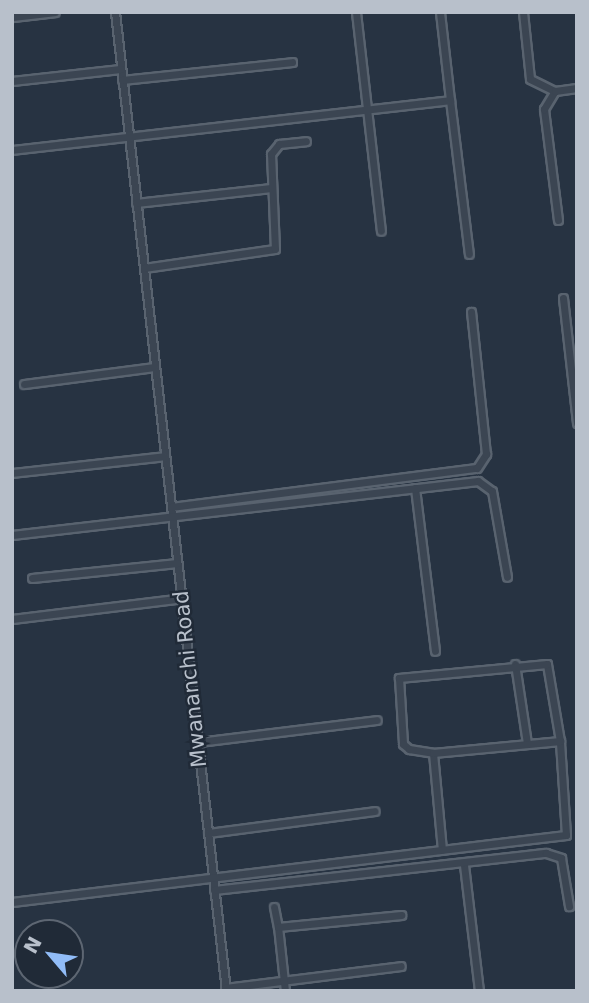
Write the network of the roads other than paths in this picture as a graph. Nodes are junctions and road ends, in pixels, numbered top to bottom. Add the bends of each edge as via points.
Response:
1 (55, 12) edge
2 (115, 12) edge
3 (356, 12) edge
4 (440, 12) edge
5 (523, 12) edge
6 (12, 17) edge
7 (292, 62) dead end
8 (120, 69) junction
9 (122, 80) junction
10 (12, 81) edge
11 (577, 88) edge
12 (555, 91) junction
13 (450, 100) junction
14 (366, 107) junction
15 (128, 137) junction
16 (306, 141) dead end
17 (12, 150) edge
18 (271, 188) junction
19 (136, 203) junction
20 (558, 220) dead end
21 (381, 231) dead end
22 (469, 254) dead end
23 (144, 268) junction
24 (563, 298) dead end
25 (471, 312) dead end
26 (155, 367) junction
27 (24, 384) dead end
28 (577, 423) edge
29 (165, 456) junction
30 (12, 473) edge
31 (415, 488) junction
32 (171, 507) junction
33 (172, 517) junction
34 (12, 535) edge
35 (177, 563) junction
36 (507, 577) dead end
37 (32, 578) dead end
38 (182, 598) junction
39 (12, 619) edge
40 (435, 651) dead end
41 (515, 664) junction
42 (377, 720) dead end
43 (560, 741) junction
44 (198, 742) junction
45 (527, 743) junction
46 (433, 753) junction
47 (375, 811) dead end
48 (208, 832) junction
49 (442, 850) junction
50 (464, 865) junction
51 (213, 885) junction
52 (12, 902) edge
53 (569, 906) dead end
54 (274, 907) dead end
55 (401, 915) dead end
56 (278, 927) junction
57 (401, 966) dead end
58 (284, 980) junction
59 (226, 990) edge
60 (285, 991) edge
61 (479, 991) edge

1 - 6 street
2 - 8 street, Mwananchi Road
3 - 14 street
4 - 13 street
5 - 12 street via 530,79
7 - 9 street
8 - 9 street, Mwananchi Road
8 - 10 street
9 - 15 street, Mwananchi Road
11 - 12 street
12 - 20 street via 544,109
13 - 14 street
13 - 22 street
14 - 15 street
14 - 21 street
15 - 17 street
15 - 19 street, Mwananchi Road
16 - 18 street via 279,144 272,150
18 - 19 street
18 - 23 street via 275,249
19 - 23 street, Mwananchi Road
23 - 26 street, Mwananchi Road
24 - 28 street
25 - 32 street via 486,454 477,468
26 - 27 street
26 - 29 street, Mwananchi Road
29 - 30 street
29 - 32 street, Mwananchi Road
31 - 33 street
31 - 36 street via 478,481 487,485 492,491
31 - 40 street
32 - 33 street, Mwananchi Road
33 - 34 street
33 - 35 street, Mwananchi Road
35 - 37 street
35 - 38 street, Mwananchi Road
38 - 39 street
38 - 44 street, Mwananchi Road
41 - 43 street via 547,664
41 - 45 street
41 - 46 street via 399,678 403,744
42 - 44 street
43 - 45 street
43 - 49 street via 566,835
44 - 48 street, Mwananchi Road
45 - 46 street
46 - 49 street
47 - 48 street
48 - 51 street, Mwananchi Road
49 - 51 street
50 - 51 street
50 - 53 street via 557,856
50 - 61 street
51 - 52 street
51 - 59 street, Mwananchi Road
54 - 56 street
55 - 56 street
56 - 58 street
57 - 58 street
58 - 59 street
58 - 60 street

